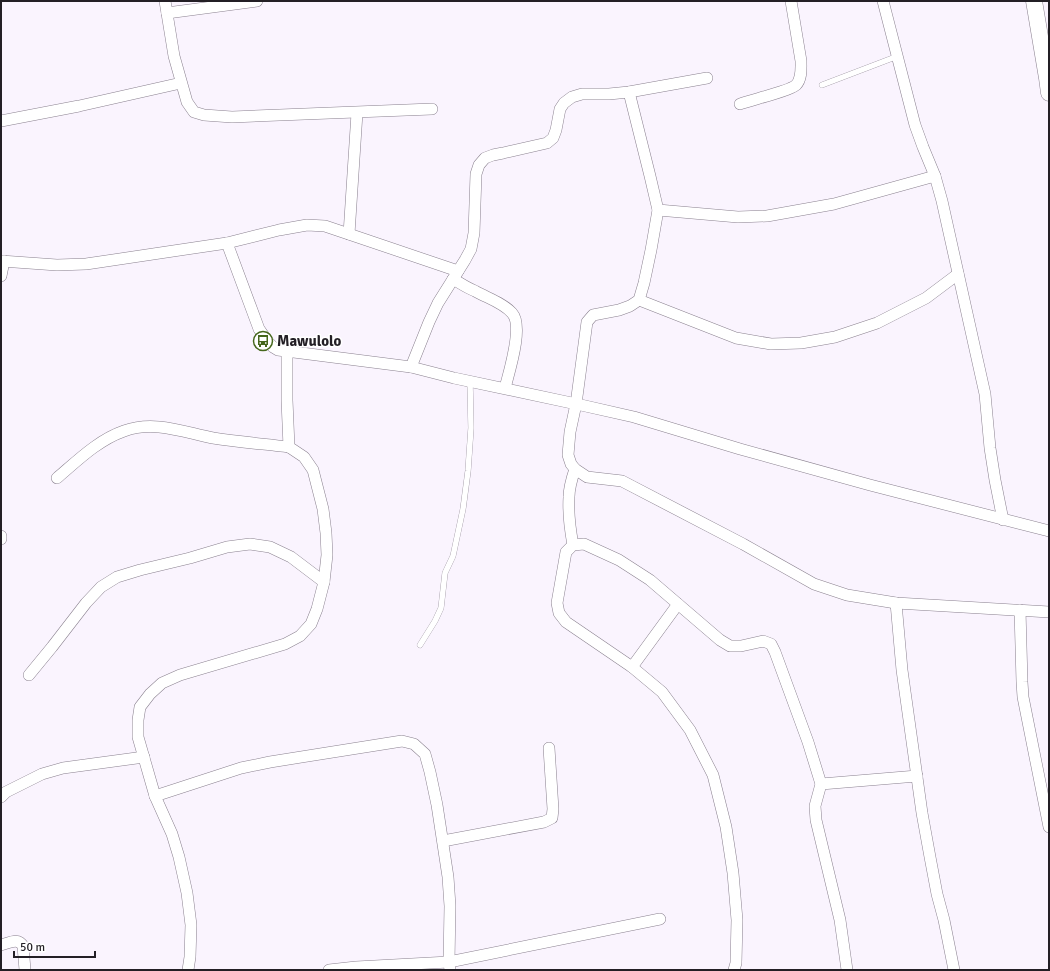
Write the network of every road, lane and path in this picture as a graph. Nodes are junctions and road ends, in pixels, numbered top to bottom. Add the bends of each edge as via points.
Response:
1 (165, 1) edge
2 (257, 1) edge
3 (790, 1) edge
4 (883, 1) edge
5 (1034, 1) edge
6 (167, 13) junction
7 (898, 56) junction
8 (707, 78) dead end
9 (181, 83) junction
10 (822, 85) dead end
11 (628, 92) junction
12 (1049, 93) edge
13 (740, 104) dead end
14 (432, 109) dead end
15 (357, 113) junction
16 (1, 121) edge
17 (935, 176) junction
18 (658, 210) junction
19 (349, 234) junction
20 (227, 243) junction
21 (3, 261) edge
22 (958, 274) junction
23 (456, 275) junction
24 (1, 276) edge
25 (639, 300) junction
26 (287, 352) junction
27 (411, 367) junction
28 (470, 381) junction
29 (505, 388) junction
30 (576, 404) junction
31 (289, 447) junction
32 (575, 469) junction
33 (57, 478) dead end
34 (1004, 520) junction
35 (1049, 532) edge
36 (1, 536) edge
37 (1, 539) edge
38 (573, 545) junction
39 (324, 582) junction
40 (896, 603) junction
41 (678, 604) junction
42 (1020, 610) junction
43 (1049, 612) edge
44 (420, 645) dead end
45 (632, 667) junction
46 (29, 675) dead end
47 (549, 748) dead end
48 (144, 757) junction
49 (917, 776) junction
50 (821, 784) junction
51 (155, 796) junction
52 (1, 797) edge
53 (1049, 827) edge
54 (443, 841) junction
55 (660, 919) dead end
56 (1, 945) edge
57 (450, 966) edge
58 (25, 970) edge
59 (188, 970) edge
60 (329, 970) edge
61 (734, 970) edge
62 (848, 970) edge
63 (954, 970) edge

1 - 6 street
2 - 6 street
3 - 13 street via 801,61 799,80 796,86
4 - 7 street
5 - 12 street
6 - 9 street
7 - 10 lane
7 - 17 street via 915,125
8 - 11 street
9 - 15 street via 190,107 194,112 204,115 232,117
9 - 16 street
11 - 18 street
11 - 23 street via 582,94 572,97 564,102 560,109 553,138 546,144 493,154 485,158 476,174 474,233 470,249
14 - 15 street
15 - 19 street
17 - 18 street via 834,204 767,216 738,217
17 - 22 street
18 - 25 street
19 - 20 street via 325,226 307,225
19 - 23 street
20 - 21 street via 86,264 57,266
20 - 26 street via 259,329 273,347
21 - 24 street
22 - 25 street via 926,298 876,323 835,337 801,343 770,344 736,338
22 - 34 street via 985,394 990,448
23 - 27 street via 438,303
23 - 29 street via 474,291 503,305 514,314 517,328 515,346
25 - 30 street via 619,310 593,315 587,322
26 - 27 street
26 - 31 street
27 - 28 street
28 - 29 street
28 - 44 lane via 470,449 463,509 453,556 445,573 441,608 436,621
29 - 30 street
30 - 32 street via 568,455
30 - 34 street via 634,417 870,485
31 - 33 street via 221,439 160,426 141,426 107,439
31 - 39 street via 304,457 313,470 319,488 326,533
32 - 38 street via 569,497 569,524
32 - 40 street via 587,477 622,481 814,584 847,595
34 - 35 street
36 - 37 street
38 - 41 street via 584,544 619,560 650,580
38 - 45 street via 566,552 557,603 558,613 566,622
39 - 46 street via 291,557 270,547 250,544 227,547 117,577 101,587 86,603
39 - 48 street via 317,609 310,624 300,636 285,644 180,675 162,683 150,694 140,707 138,720 138,737
40 - 42 street
40 - 49 street via 902,670
41 - 45 street
41 - 50 street via 730,646 763,641 771,644
42 - 43 street
42 - 53 street via 1023,697
45 - 61 street via 662,692 690,730 712,774 726,827 733,873 737,920
47 - 54 street via 552,818 544,822
48 - 51 street
48 - 52 street via 63,768 42,774
49 - 50 street
49 - 63 street via 937,894
50 - 62 street via 815,806 816,820 840,920
51 - 54 street via 241,768 402,741 414,744 425,754
51 - 59 street via 172,834 187,893 191,925
54 - 57 street via 450,906
55 - 57 street
56 - 58 street via 16,941 22,943
57 - 60 street via 356,967

